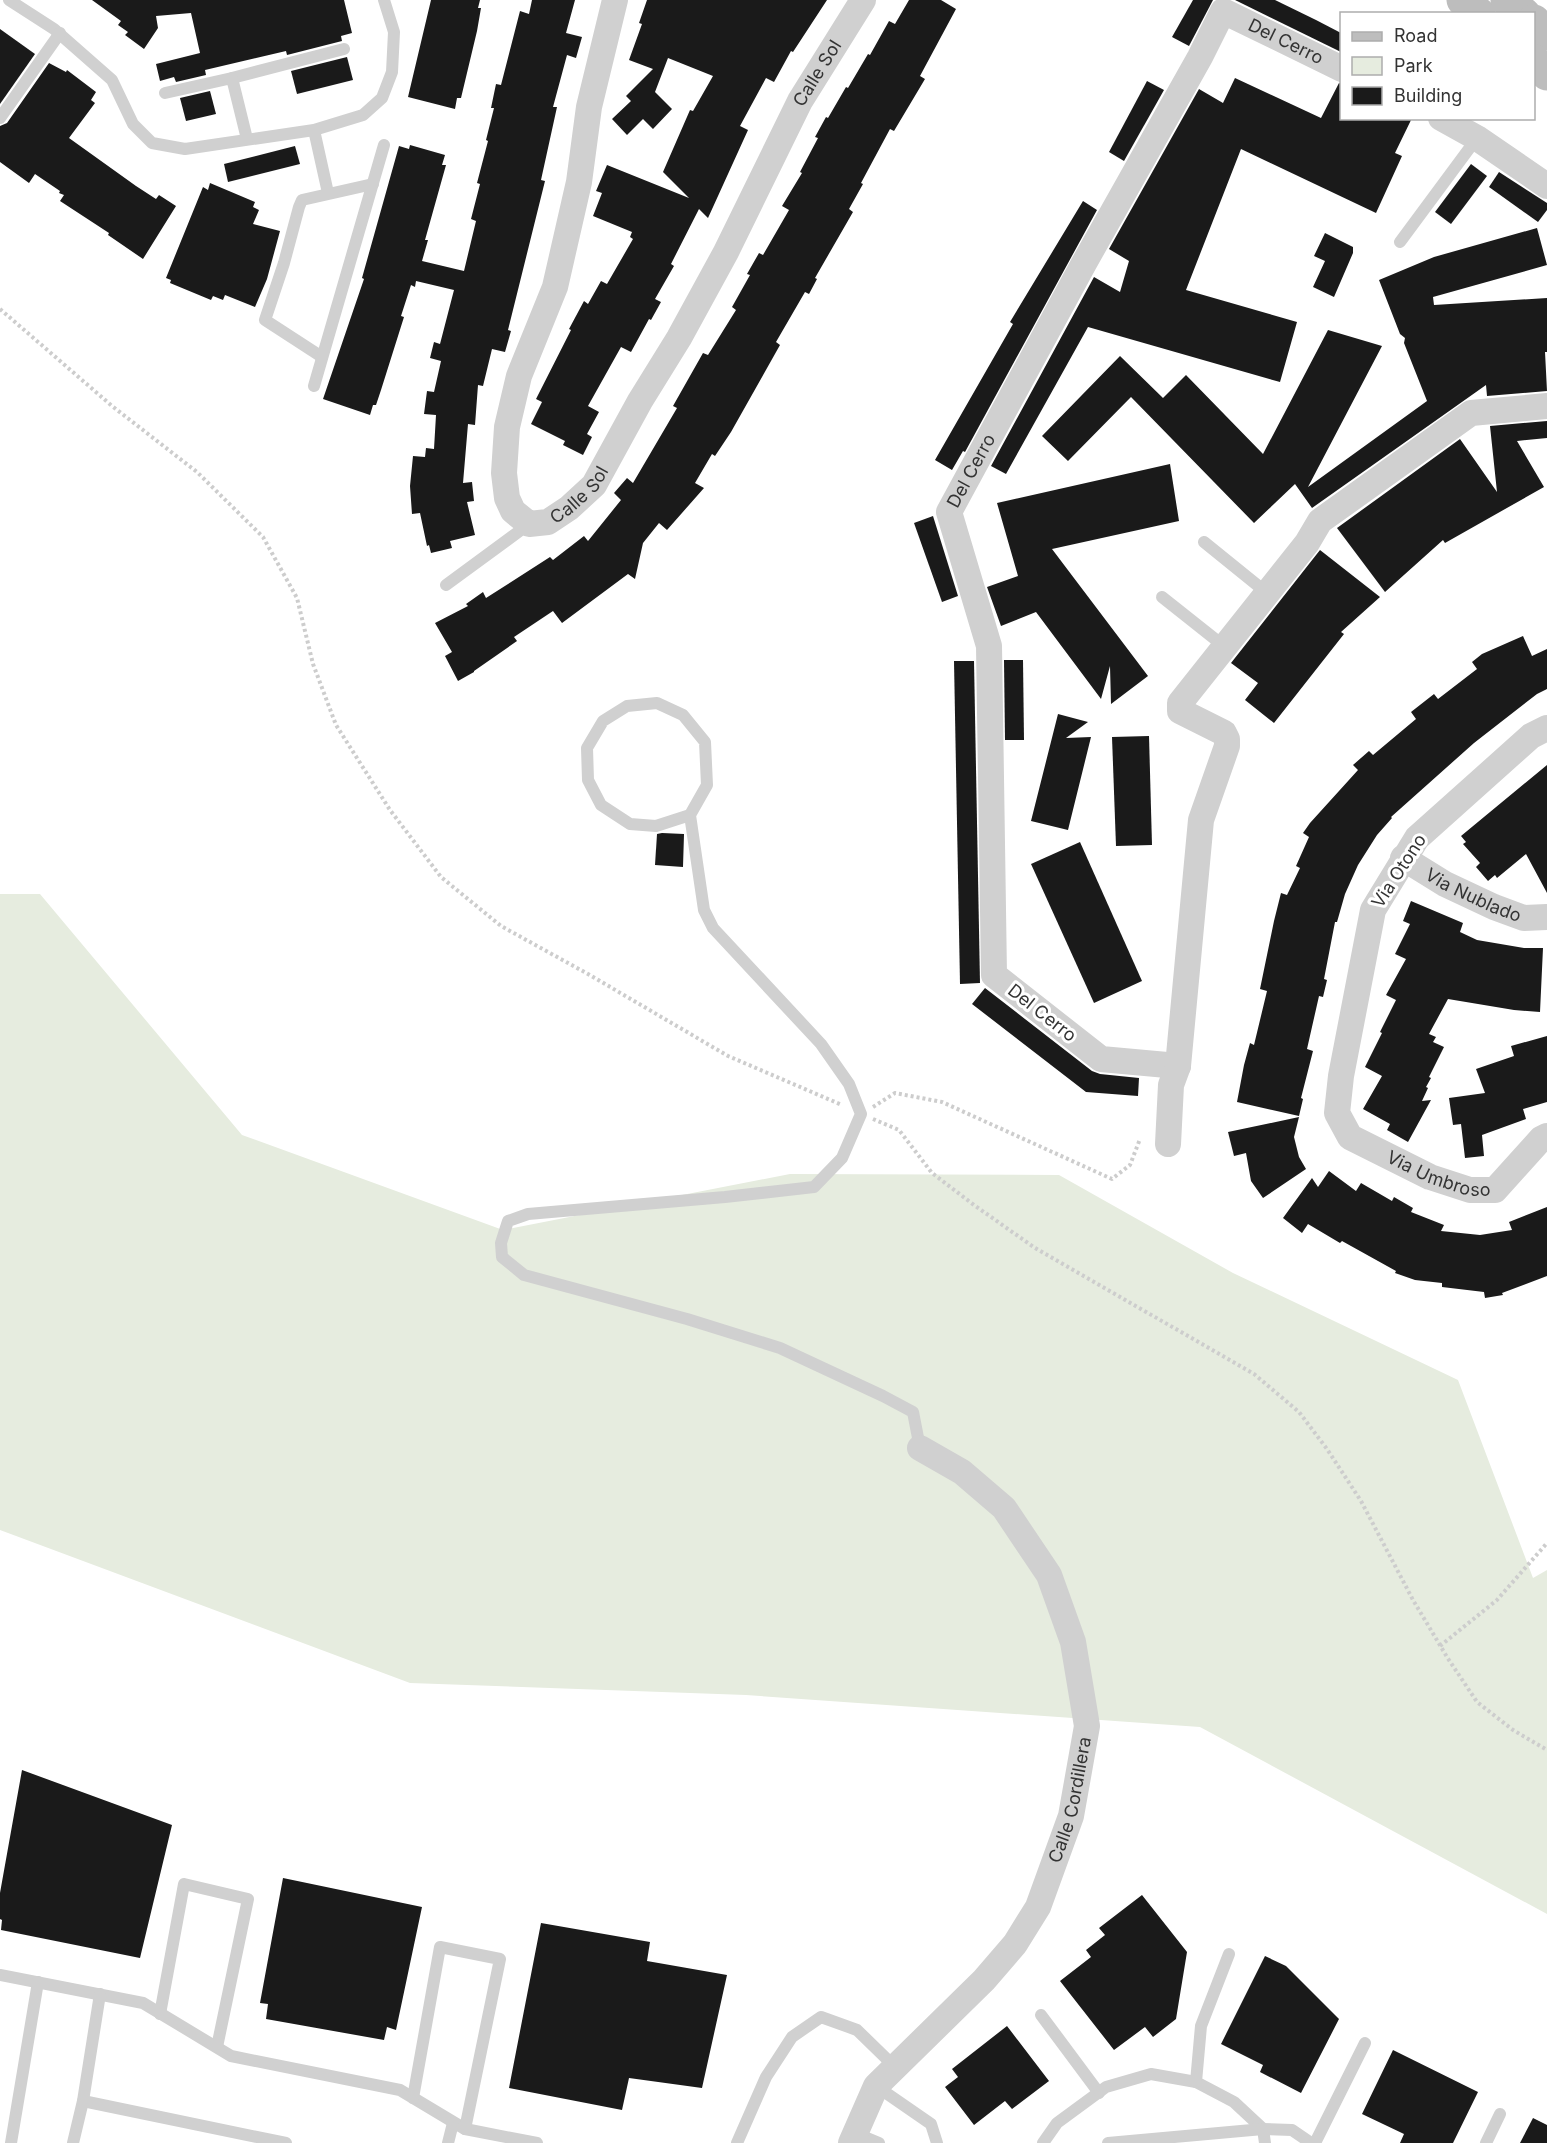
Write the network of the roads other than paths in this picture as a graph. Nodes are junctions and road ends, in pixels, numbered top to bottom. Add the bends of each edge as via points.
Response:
1 (9, 0) edge
2 (384, 0) edge
3 (615, 0) edge
4 (863, 0) edge
5 (1463, 0) edge
6 (1507, 0) edge
7 (1477, 12) edge
8 (1522, 12) edge
9 (1535, 23) edge
10 (60, 33) junction
11 (1547, 34) edge
12 (344, 49) dead end
13 (1535, 63) edge
14 (1340, 69) edge
15 (1547, 74) edge
16 (232, 78) junction
17 (165, 93) dead end
18 (0, 118) edge
19 (1445, 120) edge
20 (314, 130) junction
21 (1478, 138) junction
22 (247, 139) junction
23 (384, 145) dead end
24 (374, 184) junction
25 (1547, 186) edge
26 (328, 193) junction
27 (1400, 242) dead end
28 (322, 357) junction
29 (314, 386) dead end
30 (1547, 406) edge
31 (529, 524) junction
32 (1204, 542) dead end
33 (446, 585) dead end
34 (1267, 593) junction
35 (1162, 597) dead end
36 (1225, 646) junction
37 (1547, 728) edge
38 (690, 815) junction
39 (1404, 858) junction
40 (1547, 917) edge
41 (1178, 1066) junction
42 (1547, 1136) edge
43 (1350, 1137) joint
44 (1168, 1144) dead end
45 (920, 1448) joint
46 (1228, 1954) dead end
47 (0, 1975) edge
48 (38, 1982) junction
49 (100, 1994) junction
50 (160, 2013) junction
51 (1041, 2015) dead end
52 (1365, 2043) dead end
53 (217, 2047) junction
54 (895, 2067) junction
55 (1196, 2082) junction
56 (876, 2086) junction
57 (1099, 2093) junction
58 (413, 2098) junction
59 (83, 2101) junction
60 (1500, 2114) dead end
61 (453, 2122) junction
62 (465, 2129) junction
63 (1263, 2129) junction
64 (853, 2138) edge
65 (11, 2143) edge
66 (73, 2143) edge
67 (286, 2143) edge
68 (448, 2143) edge
69 (537, 2143) edge
70 (737, 2143) edge
71 (879, 2143) edge
72 (937, 2143) edge
73 (1043, 2143) edge
74 (1108, 2143) edge
75 (1265, 2143) edge
76 (1313, 2143) edge
77 (1486, 2143) edge

1 - 10 lane
2 - 20 lane via 394,33 392,72 382,98 363,115
3 - 31 street, Calle Sol via 555,288 519,376 507,427 507,498 513,511
4 - 31 street, Calle Sol via 800,101 726,252 594,485 548,522
5 - 7 main road
6 - 8 main road
9 - 11 main road
10 - 18 lane
10 - 22 lane via 112,80 133,124 152,143 185,149
12 - 16 lane
13 - 15 main road
14 - 41 street, Del Cerro via 1223,11 949,512 989,646 994,975 1101,1059
16 - 17 lane
16 - 22 lane
19 - 21 street
20 - 22 lane
20 - 26 lane
21 - 25 street
21 - 27 lane
23 - 24 lane
24 - 26 lane
24 - 28 lane
26 - 28 lane via 302,200 298,207 265,320
28 - 29 lane
30 - 34 street via 1471,413 1320,521
31 - 33 lane
32 - 34 lane
34 - 36 street
35 - 36 lane
36 - 41 street via 1179,706 1180,711 1224,733 1227,746 1201,820
37 - 39 street, Via Otono via 1531,736 1417,838
38 - 38 lane via 707,785 705,742 683,715 657,703 627,706 603,721 587,748 588,780 601,805 630,824 656,826
38 - 45 lane via 704,910 713,928 821,1044 849,1084 861,1114 842,1158 814,1186 528,1214 508,1221 501,1243 502,1257 524,1275 780,1348 913,1412
39 - 40 street, Via Nublado via 1445,884 1494,907 1524,918
39 - 43 street, Via Otono via 1372,910 1337,1113
41 - 44 street via 1171,1085
42 - 43 street, Via Umbroso via 1495,1190 1470,1190 1430,1177
45 - 54 street, Calle Cordillera via 962,1472 1004,1508 1049,1575 1073,1642 1087,1726 1071,1816 1038,1906 1016,1944
46 - 55 lane via 1201,2026
47 - 48 lane
48 - 49 lane
48 - 65 lane
49 - 50 lane via 143,2003
49 - 59 lane
50 - 53 lane
50 - 53 lane via 184,1884 248,1899
51 - 57 lane
52 - 76 lane
53 - 58 lane via 231,2056 400,2090
54 - 56 street, Calle Cordillera
54 - 70 lane via 857,2030 821,2018 792,2037 785,2047 766,2077
55 - 57 lane via 1151,2074
55 - 63 lane via 1234,2102
56 - 64 street, Calle Cordillera
56 - 72 lane via 931,2124
57 - 73 lane via 1057,2123
58 - 61 lane
58 - 62 lane via 440,1947 500,1959
59 - 66 lane
59 - 67 lane
60 - 77 lane
61 - 62 lane
61 - 68 lane
62 - 69 lane
63 - 74 lane
63 - 75 lane
63 - 76 lane via 1292,2130
64 - 71 lane

